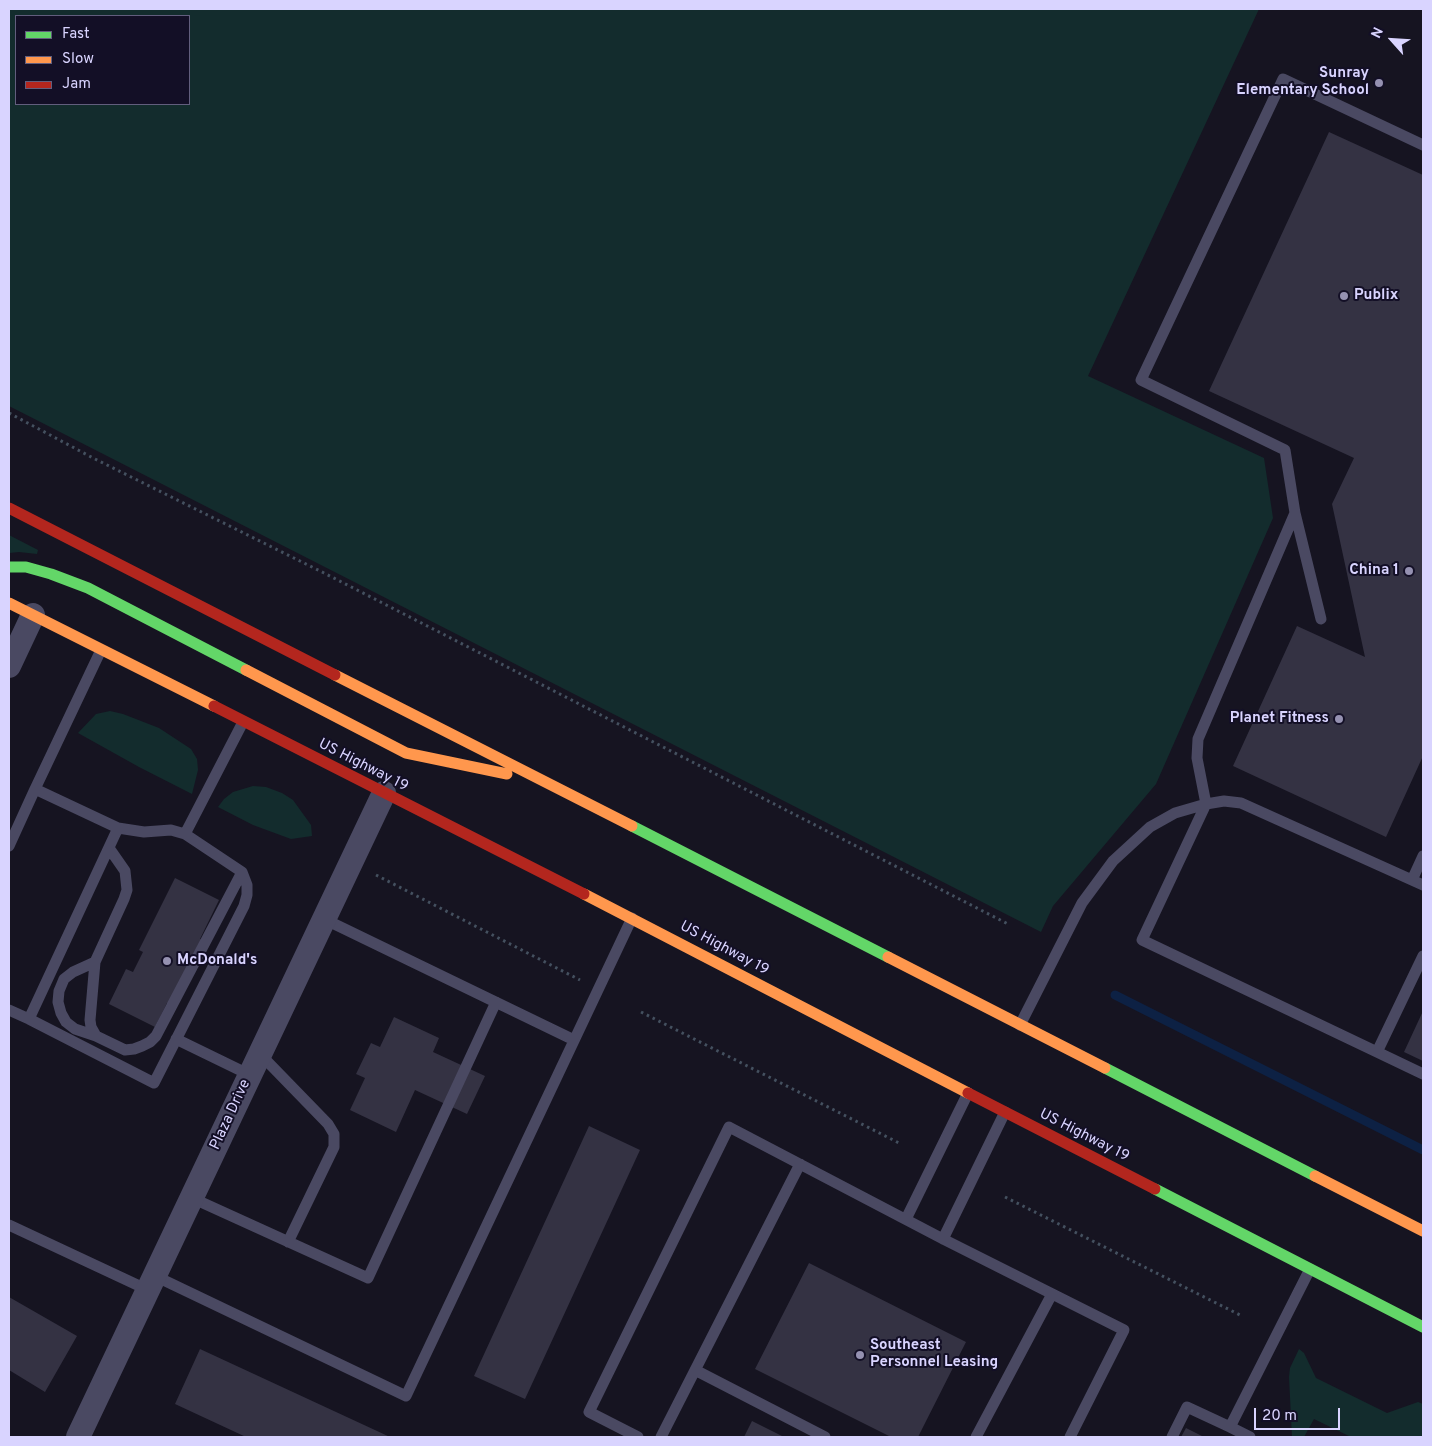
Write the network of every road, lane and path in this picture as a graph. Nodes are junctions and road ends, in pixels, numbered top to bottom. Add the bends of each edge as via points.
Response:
1 (1423, 145) edge
2 (9, 413) edge
3 (9, 508) edge
4 (1295, 513) junction
5 (9, 567) edge
6 (9, 603) edge
7 (33, 615) junction
8 (1321, 618) dead end
9 (101, 650) junction
10 (9, 666) edge
11 (243, 722) junction
12 (543, 782) junction
13 (35, 790) junction
14 (384, 793) junction
15 (1206, 804) junction
16 (118, 828) junction
17 (185, 834) junction
18 (9, 846) edge
19 (109, 848) junction
20 (1423, 856) edge
21 (242, 872) junction
22 (376, 875) dead end
23 (1412, 880) junction
24 (1423, 885) edge
25 (632, 918) junction
26 (324, 919) junction
27 (1010, 925) dead end
28 (1423, 956) edge
29 (95, 962) junction
30 (581, 980) dead end
31 (496, 1002) junction
32 (9, 1010) edge
33 (641, 1012) dead end
34 (29, 1020) junction
35 (1020, 1025) junction
36 (96, 1036) junction
37 (176, 1039) junction
38 (574, 1040) junction
39 (1377, 1052) junction
40 (255, 1065) junction
41 (1423, 1074) edge
42 (968, 1093) junction
43 (1005, 1112) junction
44 (902, 1144) dead end
45 (800, 1164) junction
46 (1005, 1197) dead end
47 (192, 1198) junction
48 (906, 1219) junction
49 (9, 1225) edge
50 (1423, 1231) edge
51 (944, 1239) junction
52 (288, 1242) junction
53 (1310, 1269) junction
54 (151, 1283) junction
55 (1052, 1294) junction
56 (1242, 1316) dead end
57 (1423, 1327) edge
58 (695, 1370) junction
59 (1230, 1427) junction
60 (83, 1436) edge
61 (638, 1437) edge
62 (661, 1437) edge
63 (825, 1437) edge
64 (976, 1437) edge
65 (1070, 1437) edge
66 (1172, 1437) edge
67 (1250, 1437) edge

1 - 4 lane via 1283,79 1141,380 1285,450
2 - 27 path
3 - 12 highway
4 - 8 lane
4 - 15 lane via 1198,739 1197,758
5 - 12 highway via 26,567 88,588 406,753
6 - 7 highway, US Highway 19
7 - 9 highway, US Highway 19
7 - 10 street
9 - 11 highway, US Highway 19
9 - 13 lane
11 - 14 highway, US Highway 19
11 - 17 lane
12 - 35 highway
13 - 16 lane
13 - 18 lane
14 - 25 highway, US Highway 19
14 - 26 street, Plaza Drive
15 - 23 lane via 1242,803
15 - 35 lane via 1175,814 1150,827 1113,861 1082,903
15 - 39 lane via 1142,940
16 - 17 lane via 144,832 171,830
16 - 19 lane
17 - 21 lane
19 - 29 lane via 125,871 126,890
19 - 34 lane
20 - 23 lane
21 - 36 lane via 156,1036 142,1046 125,1050
21 - 37 lane via 247,886 244,906
22 - 30 path
23 - 24 lane
25 - 38 lane
25 - 42 highway, US Highway 19
26 - 31 lane
26 - 40 street, Plaza Drive
28 - 39 lane
29 - 36 lane via 90,1020
29 - 36 lane via 64,979 58,1002 66,1022 75,1029
31 - 38 lane
31 - 52 lane via 368,1278
32 - 34 lane
33 - 44 path
34 - 37 lane via 154,1083
35 - 50 highway
37 - 40 lane
38 - 54 lane via 406,1396
39 - 41 lane
40 - 47 street, Plaza Drive
40 - 52 lane via 328,1124 334,1134 334,1146
42 - 43 highway, US Highway 19
42 - 48 lane
43 - 51 lane
43 - 53 highway, US Highway 19
45 - 48 lane
45 - 58 lane
45 - 61 lane via 729,1127 588,1412
46 - 56 path
47 - 52 lane
47 - 54 street, Plaza Drive
48 - 51 lane
49 - 54 lane
51 - 55 lane
53 - 57 highway, US Highway 19
53 - 59 lane
54 - 60 street, Plaza Drive
55 - 64 lane
55 - 65 lane via 1124,1330
58 - 62 lane
58 - 63 lane
59 - 66 lane via 1187,1407
59 - 67 lane

